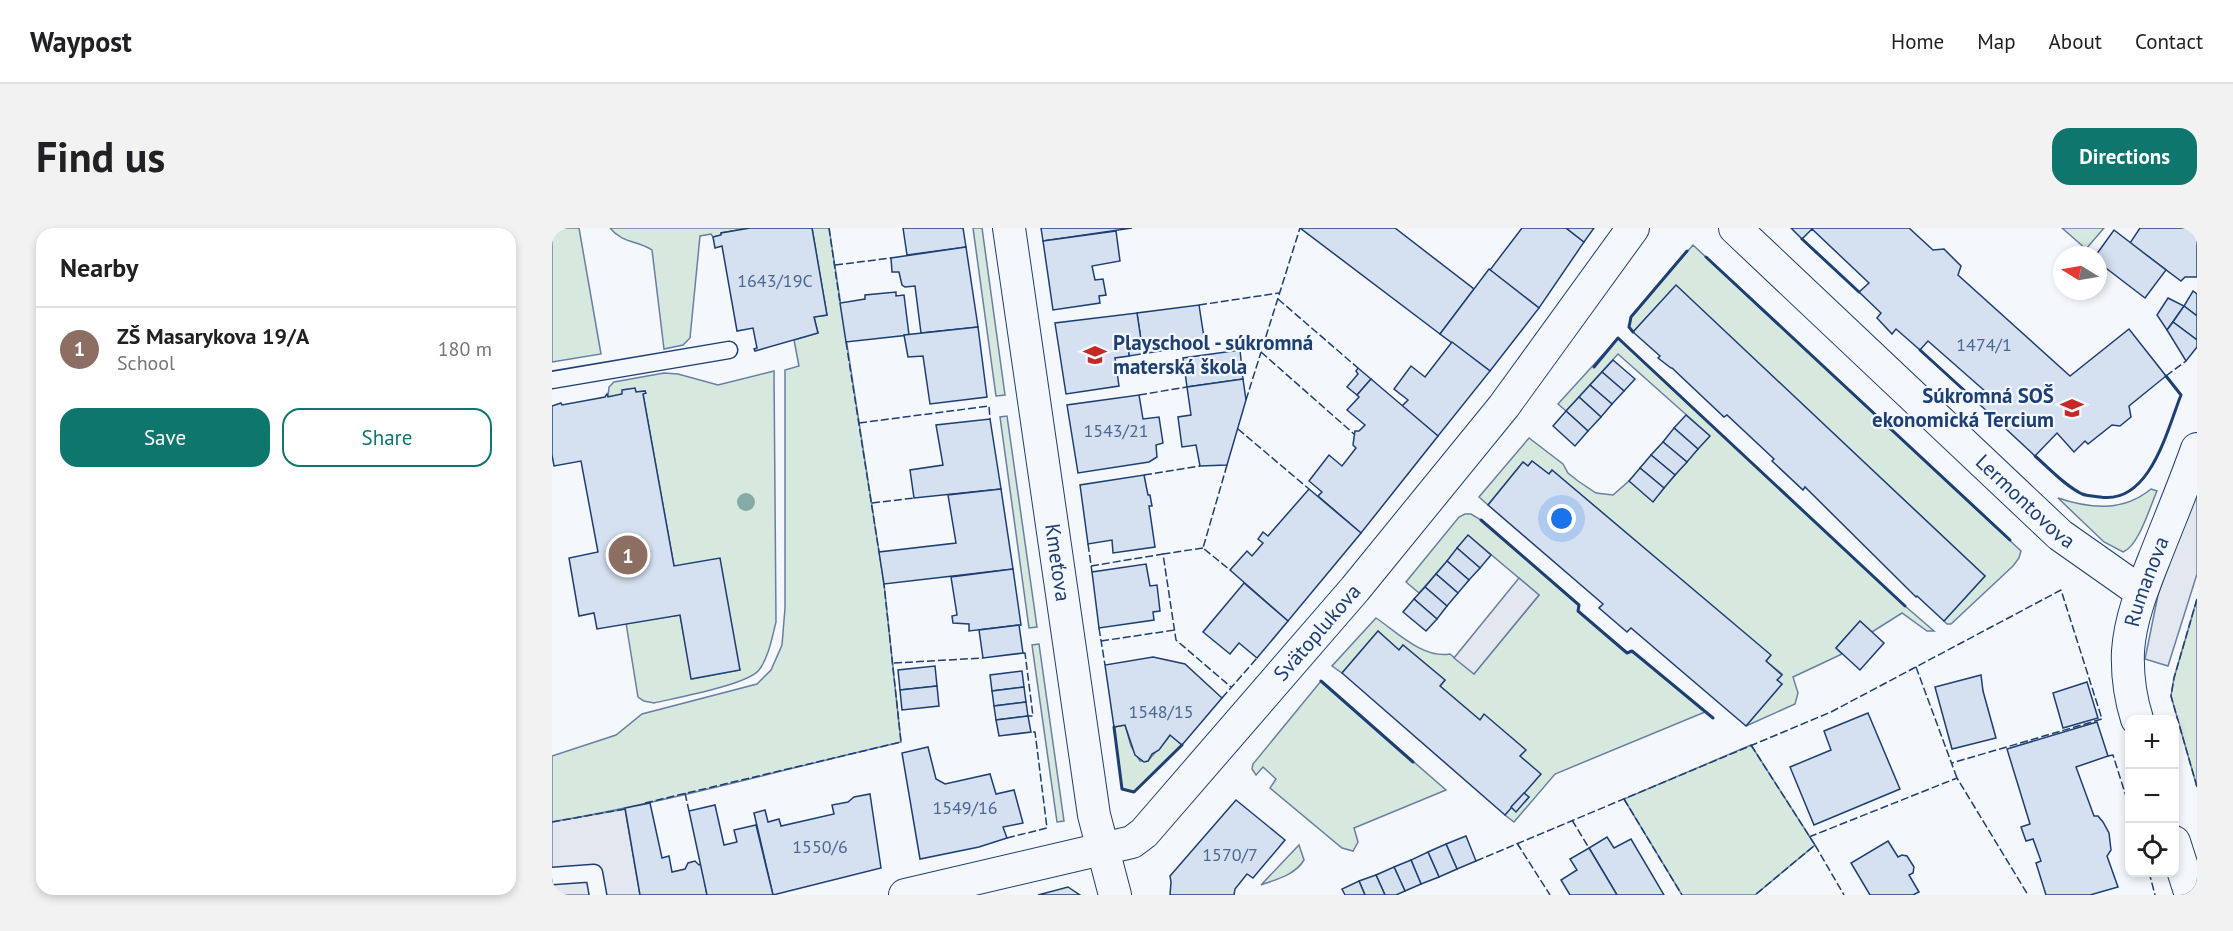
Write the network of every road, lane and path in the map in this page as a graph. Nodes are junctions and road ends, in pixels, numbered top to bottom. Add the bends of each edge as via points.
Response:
1 (1009, 228) edge
2 (1633, 228) edge
3 (1735, 228) edge
4 (729, 350) dead end
5 (552, 380) edge
6 (2197, 449) edge
7 (2141, 592) junction
8 (2136, 715) edge
9 (1103, 848) junction
10 (2179, 855) edge
11 (552, 876) edge
12 (598, 895) edge
13 (905, 895) edge
14 (1115, 895) edge
15 (2191, 895) edge

1 - 9 street, Kmeťova via 1094,815
2 - 9 street, Svätoplukova via 1504,406 1355,589 1144,833 1132,843
3 - 7 street, Lermontovova via 2060,535
4 - 5 lane
6 - 7 street, Rumanova
7 - 8 street, Rumanova via 2128,648 2128,676
9 - 13 street, Svätoplukova
9 - 14 street, Kmeťova
10 - 15 street
11 - 12 lane via 594,873

